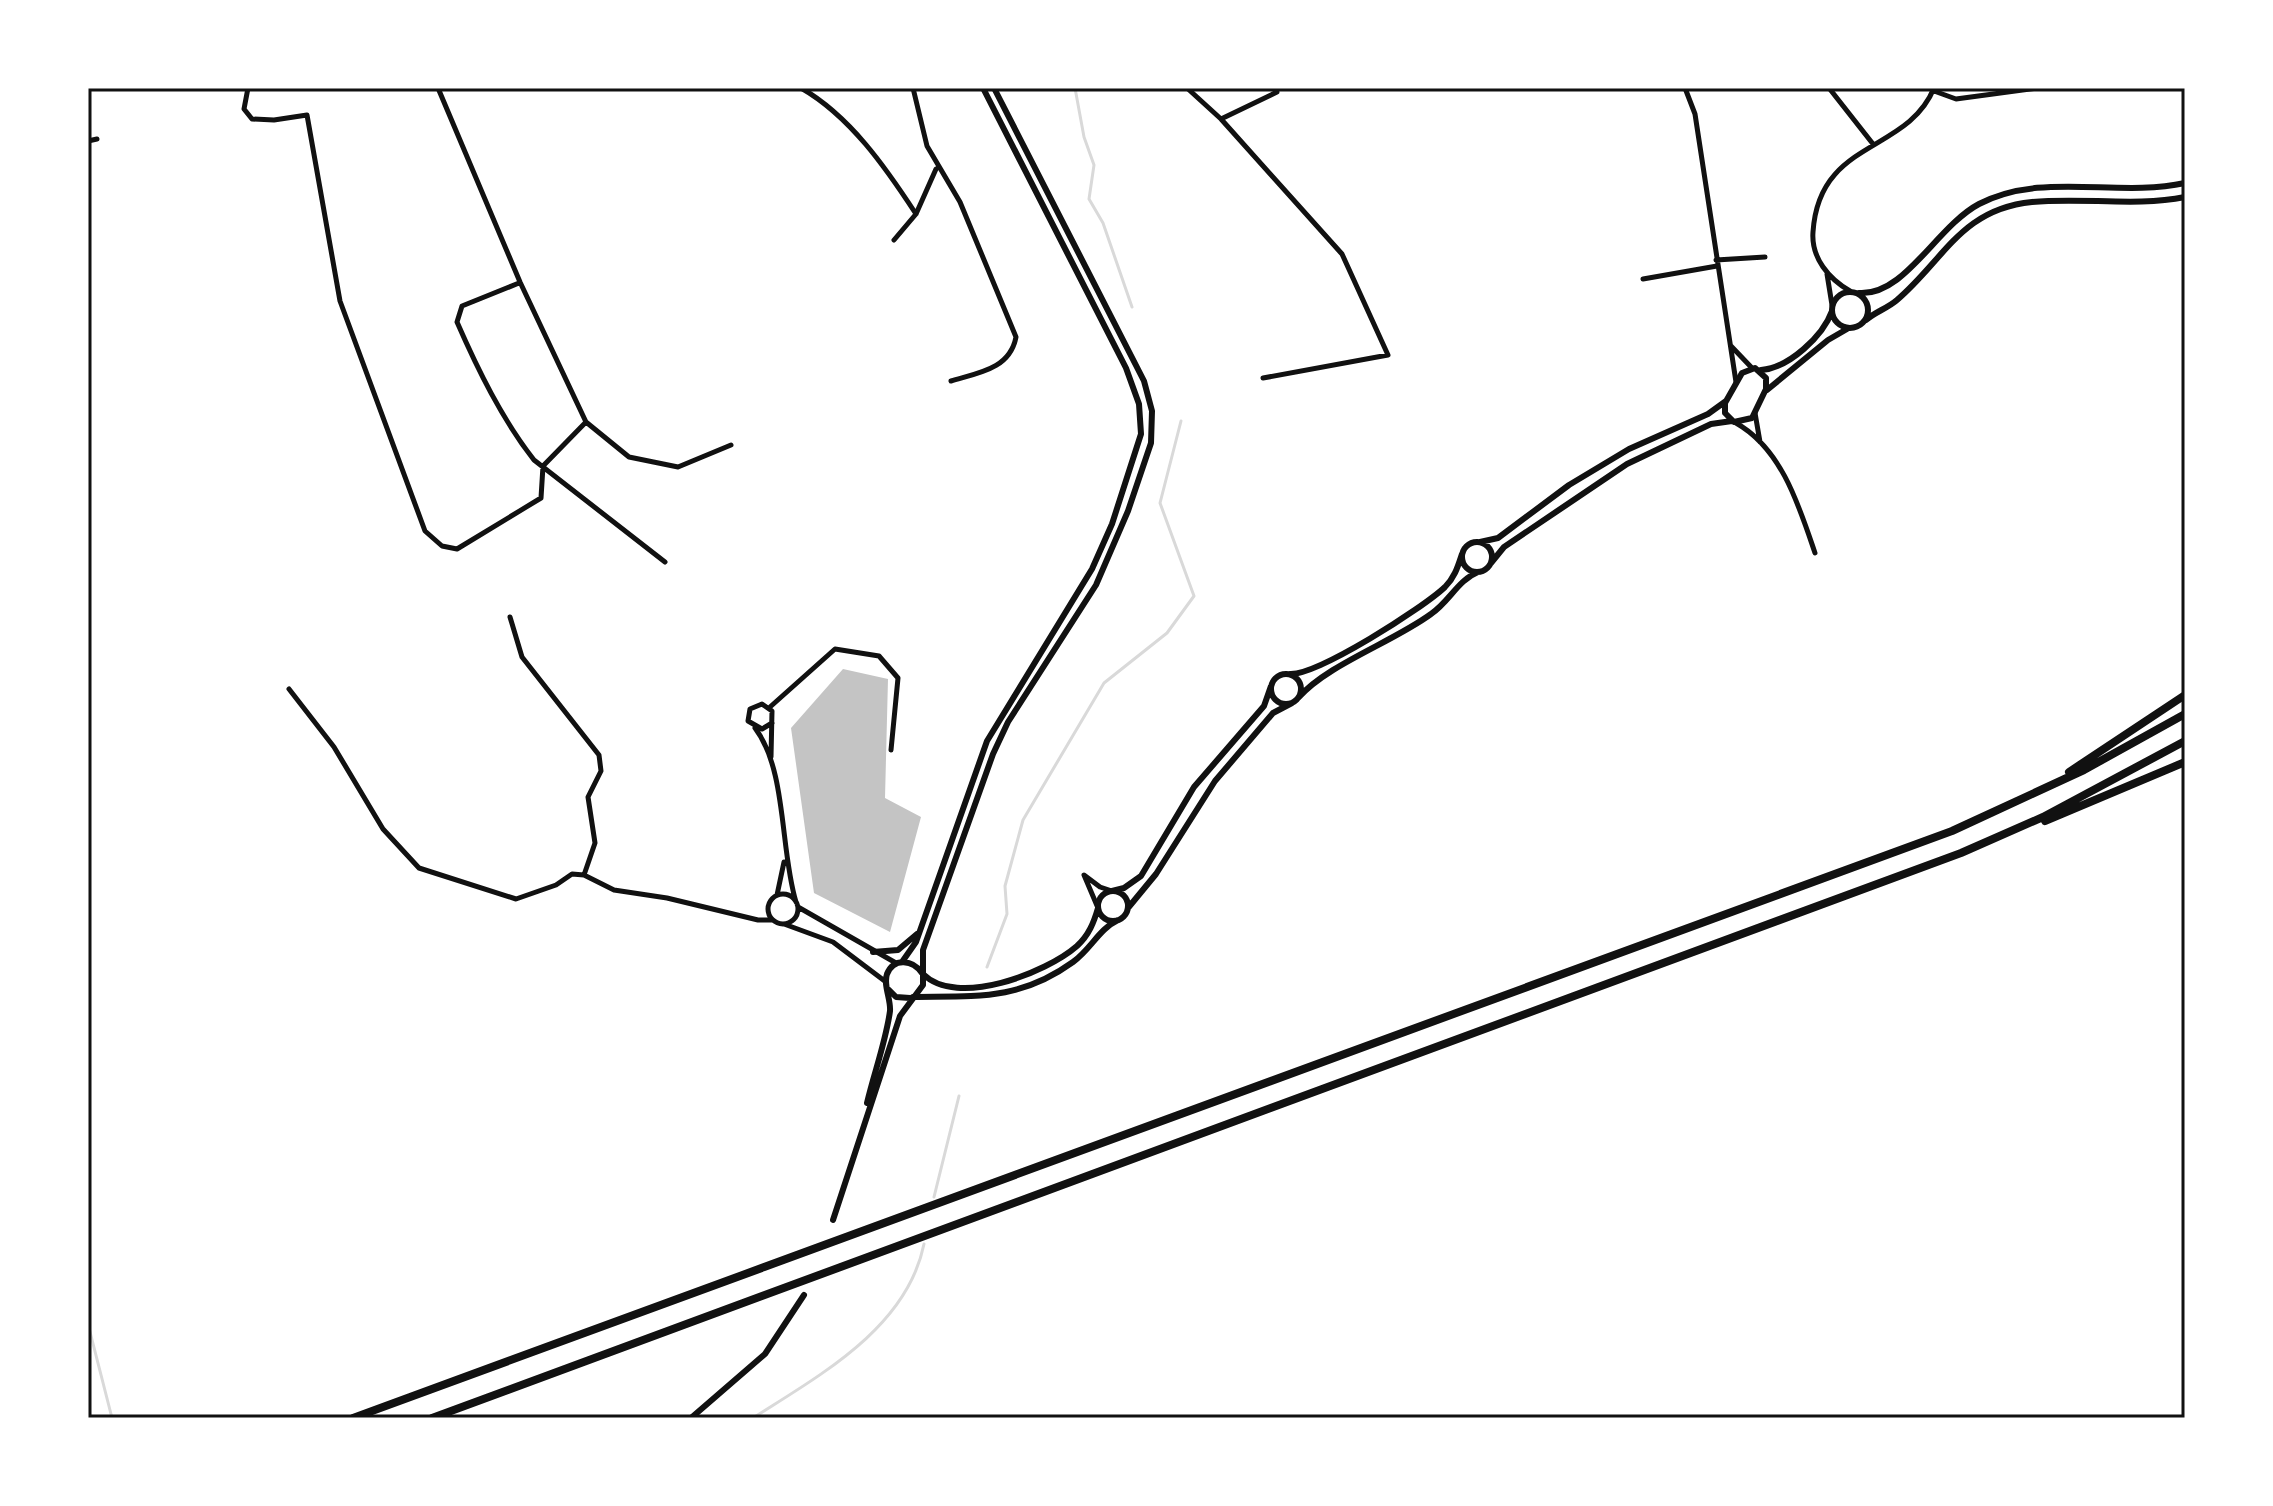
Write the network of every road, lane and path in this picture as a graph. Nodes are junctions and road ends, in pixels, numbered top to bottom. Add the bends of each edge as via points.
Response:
1 (248, 88) edge
2 (438, 88) edge
3 (801, 88) edge
4 (913, 88) edge
5 (983, 88) edge
6 (994, 88) edge
7 (1187, 88) edge
8 (1276, 88) edge
9 (1685, 88) edge
10 (1829, 88) edge
11 (2038, 88) edge
12 (2048, 88) edge
13 (2129, 88) edge
14 (2080, 89) edge
15 (1934, 90) edge
16 (1221, 119) junction
17 (97, 139) dead end
18 (88, 141) edge
19 (1873, 144) junction
20 (937, 168) junction
21 (2185, 183) edge
22 (2185, 197) edge
23 (916, 214) junction
24 (894, 240) dead end
25 (1765, 257) dead end
26 (1717, 263) junction
27 (1827, 273) junction
28 (1643, 279) dead end
29 (520, 282) junction
30 (1850, 291) junction
31 (1859, 293) junction
32 (1832, 308) junction
33 (1866, 320) junction
34 (1848, 328) junction
35 (1730, 345) junction
36 (1755, 369) junction
37 (1263, 378) dead end
38 (951, 381) dead end
39 (1736, 384) junction
40 (1765, 392) junction
41 (1726, 401) junction
42 (1755, 411) junction
43 (586, 422) junction
44 (1734, 422) junction
45 (1761, 443) junction
46 (731, 445) dead end
47 (543, 466) junction
48 (1480, 542) junction
49 (1815, 553) dead end
50 (1462, 554) junction
51 (665, 562) dead end
52 (1491, 563) junction
53 (1478, 572) junction
54 (510, 617) dead end
55 (1290, 674) junction
56 (1271, 686) junction
57 (289, 689) dead end
58 (2185, 695) edge
59 (1295, 701) junction
60 (770, 707) junction
61 (2185, 714) edge
62 (772, 723) junction
63 (755, 728) junction
64 (2185, 741) edge
65 (891, 750) dead end
66 (771, 762) junction
67 (2185, 762) edge
68 (1994, 813) junction
69 (785, 857) junction
70 (1928, 865) junction
71 (584, 875) junction
72 (1112, 891) junction
73 (777, 895) junction
74 (797, 904) junction
75 (1098, 908) junction
76 (1128, 908) junction
77 (772, 920) junction
78 (1118, 920) junction
79 (784, 924) junction
80 (919, 931) junction
81 (873, 952) junction
82 (900, 962) junction
83 (922, 973) junction
84 (888, 986) junction
85 (913, 997) junction
86 (855, 1153) junction
87 (833, 1220) dead end
88 (804, 1295) dead end
89 (353, 1418) edge
90 (432, 1418) edge
91 (691, 1418) edge

1 - 47 street via 244,109 252,119 307,115 340,301 425,531 442,546 457,549 541,498
2 - 29 street
3 - 23 street via 840,118 889,173
4 - 20 street
5 - 80 street via 1121,356 1139,404 1141,434 1099,555 982,751
6 - 83 street via 1137,365 1153,426 1148,457 1114,549 993,754 923,950
7 - 16 street
8 - 16 street
9 - 26 street via 1695,114
10 - 19 street
11 - 15 street via 1956,99
12 - 14 street
13 - 14 street
15 - 19 street via 1907,122
16 - 37 street via 1342,254 1388,355
17 - 18 street
19 - 27 street via 1844,163 1825,185 1812,240
20 - 23 street
20 - 38 street via 960,202 1016,337 1005,361
21 - 31 street via 2007,193 1950,223 1888,288
22 - 33 street via 2036,201 1998,210 1961,232 1897,300
23 - 24 street
25 - 26 street
26 - 28 street
26 - 35 street
27 - 30 street
27 - 32 street
29 - 43 street
29 - 47 street via 462,306 457,322 520,442
30 - 31 street
30 - 32 street via 1838,296
31 - 33 street via 1869,308
32 - 34 street via 1837,322
32 - 36 street via 1818,335 1779,365
33 - 34 street
34 - 40 street
35 - 36 street
35 - 39 street
36 - 39 street via 1742,373
36 - 40 street via 1767,381
39 - 41 street
40 - 42 street
41 - 44 street via 1724,410
41 - 48 street via 1609,461 1498,538
42 - 44 street via 1750,420
42 - 45 street
43 - 46 street via 629,457 678,467
43 - 47 street
44 - 45 street
44 - 52 street via 1711,424 1627,464 1504,547
45 - 49 street via 1792,488
47 - 51 street
48 - 50 street via 1467,545
48 - 52 street via 1490,550
50 - 53 street via 1466,568
50 - 55 street via 1455,573 1436,595 1319,668
52 - 53 street
53 - 59 street via 1431,614 1316,681
54 - 71 street via 522,657 599,755 601,771 588,797 594,852
55 - 56 street via 1276,677
55 - 59 street via 1300,682
56 - 59 street via 1276,700
56 - 72 street via 1264,706 1181,805 1145,871 1130,885
57 - 71 street via 334,747 383,829 419,868 516,899 572,874
58 - 68 highway via 2103,752
59 - 76 street via 1273,713 1215,781
60 - 62 street
60 - 63 street via 757,704 750,709 748,721
60 - 65 street via 835,649 879,656 898,678
61 - 68 highway
62 - 63 street
62 - 66 street
63 - 66 street
64 - 70 highway via 2043,817
66 - 69 street
67 - 70 highway
68 - 89 highway
69 - 73 street
69 - 74 street
70 - 90 highway
71 - 77 street via 614,890
72 - 75 street via 1100,898
72 - 75 street via 1084,875
72 - 76 street via 1123,895
73 - 74 street via 786,894
73 - 77 street via 768,906
74 - 79 street via 795,918
74 - 81 street
75 - 78 street via 1106,920
75 - 83 street via 1078,945 1014,979 947,988
76 - 78 street
77 - 79 street
78 - 85 street via 1067,966 1017,990 971,998
79 - 84 street via 833,942
80 - 81 street via 898,950
80 - 82 street
81 - 82 street
82 - 83 street via 914,964
82 - 84 street via 889,970
83 - 85 street via 923,985
84 - 85 street via 902,999
84 - 86 street via 889,1016
85 - 86 street via 900,1016
86 - 87 street
88 - 91 street via 765,1354

